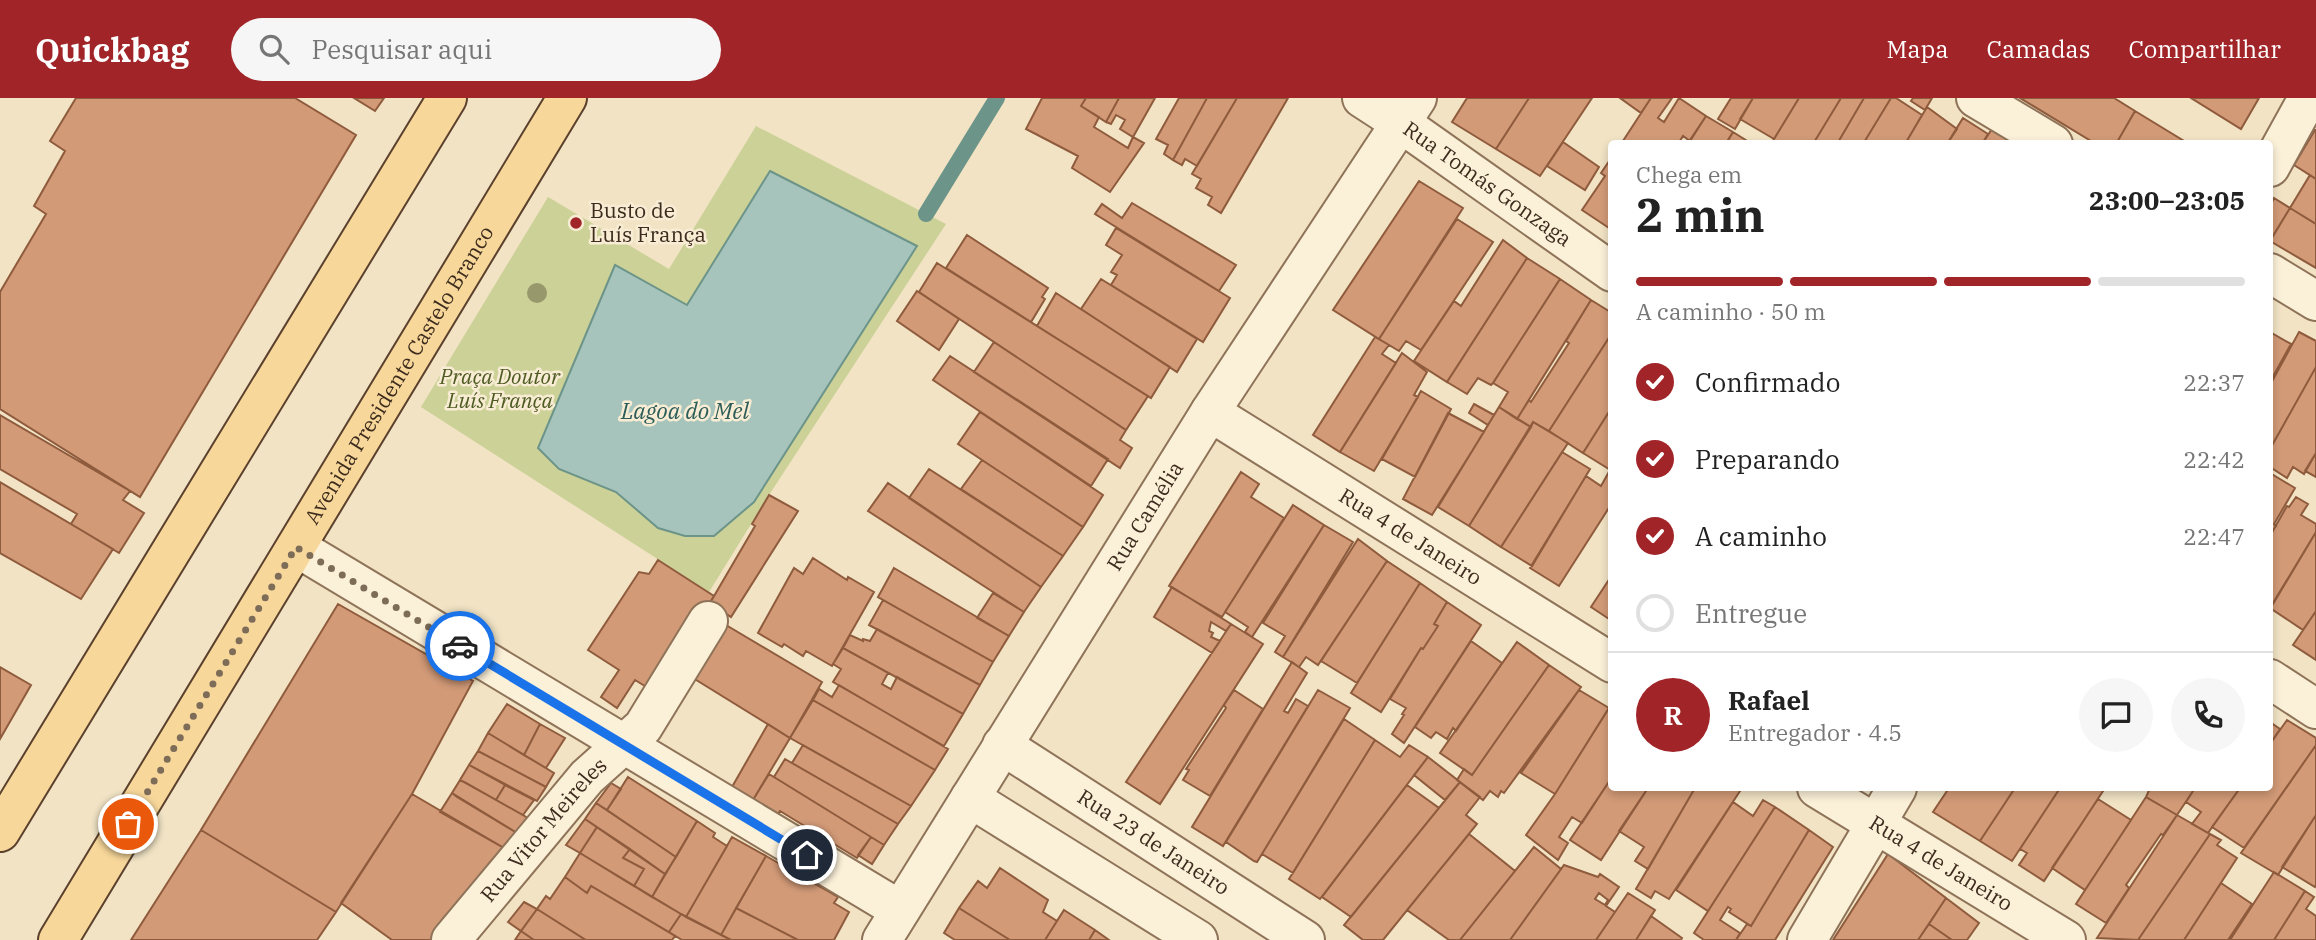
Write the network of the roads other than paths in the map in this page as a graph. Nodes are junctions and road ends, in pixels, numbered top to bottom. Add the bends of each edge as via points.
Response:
1 (447, 98) edge
2 (566, 98) edge
3 (1362, 98) edge
4 (1976, 98) edge
5 (2309, 100) edge
6 (1409, 111) edge
7 (2046, 140) edge
8 (2273, 162) edge
9 (1608, 269) edge
10 (2273, 275) edge
11 (2316, 300) edge
12 (1210, 412) junction
13 (296, 547) junction
14 (709, 621) dead end
15 (1608, 661) edge
16 (2273, 682) edge
17 (2316, 709) edge
18 (622, 745) junction
19 (1002, 745) junction
20 (1822, 791) edge
21 (1895, 791) edge
22 (970, 798) junction
23 (1876, 823) junction
24 (0, 832) edge
25 (891, 925) edge
26 (58, 940) edge
27 (451, 940) edge
28 (1198, 940) edge
29 (1305, 940) edge
30 (1807, 940) edge
31 (2066, 940) edge

1 - 24 main road
2 - 13 main road, Avenida Presidente Castelo Branco
3 - 6 street, Rua Tomás Gonzaga
4 - 7 street
5 - 8 street
6 - 9 street, Rua Tomás Gonzaga
6 - 12 street, Rua Camélia
10 - 11 street
12 - 15 street, Rua 4 de Janeiro
12 - 19 street, Rua Camélia
13 - 18 street
13 - 26 main road, Avenida Presidente Castelo Branco
14 - 18 street, Rua Vitor Meireles via 643,727
16 - 17 street
18 - 25 street
18 - 27 street, Rua Vitor Meireles via 587,777
19 - 22 street, Rua Camélia
19 - 29 street, Rua 23 de Janeiro
20 - 23 street, Rua 4 de Janeiro
21 - 23 street
22 - 25 street, Rua Camélia
22 - 28 street
23 - 30 street
23 - 31 street, Rua 4 de Janeiro

